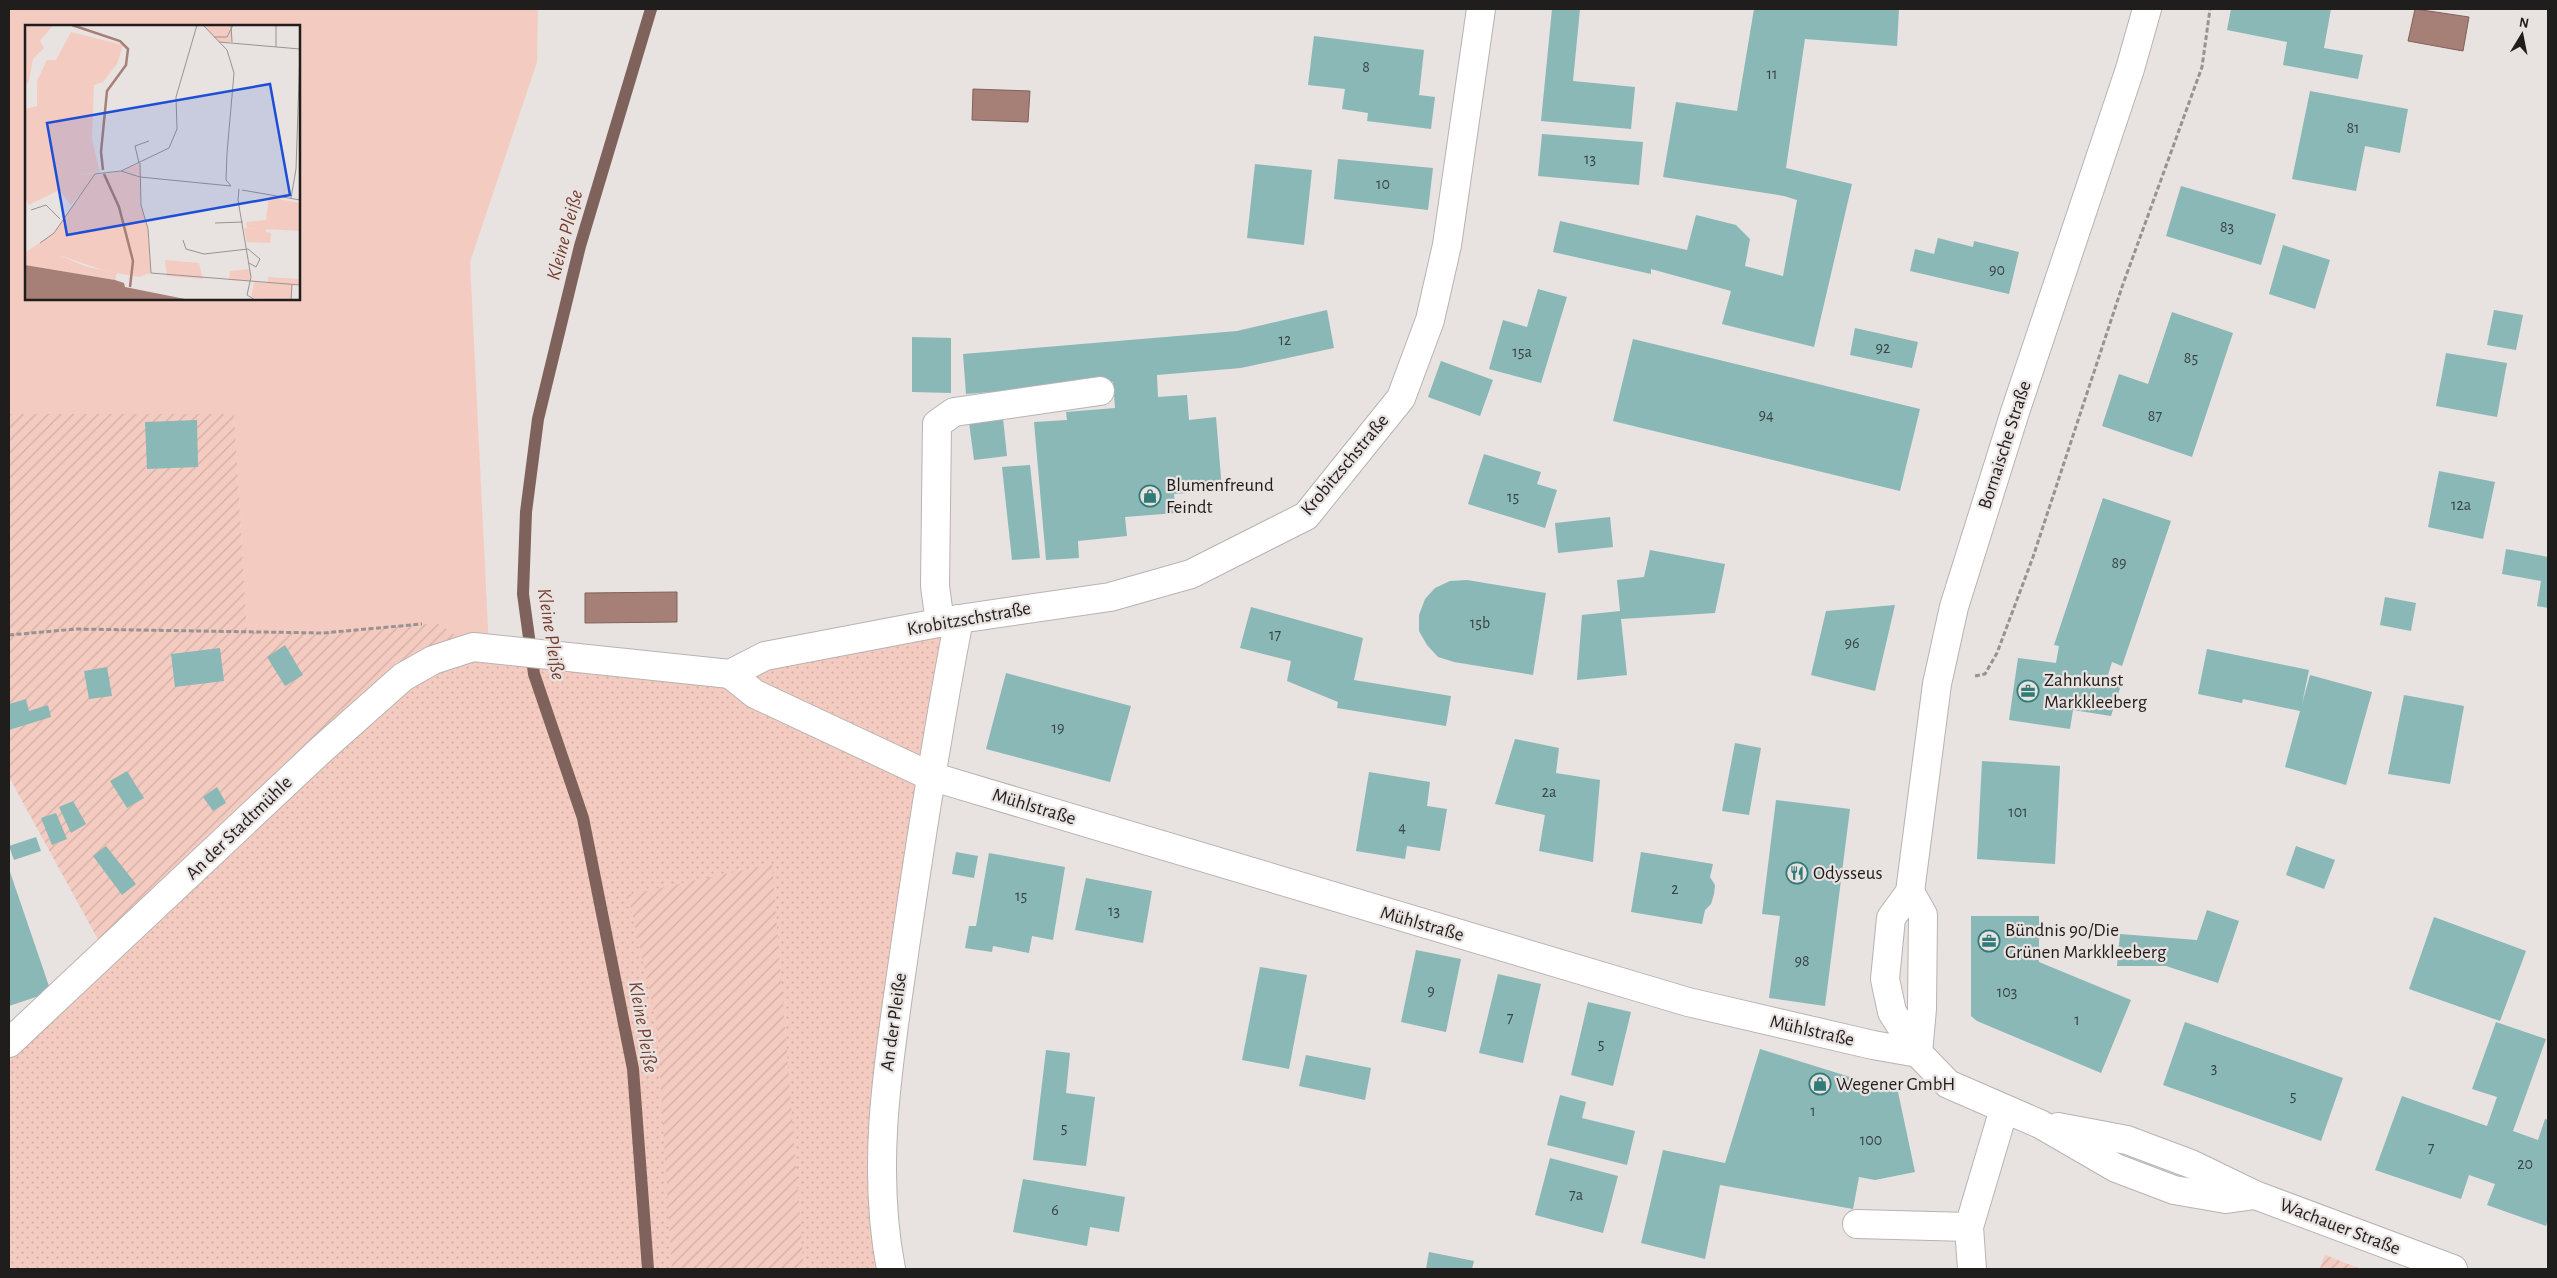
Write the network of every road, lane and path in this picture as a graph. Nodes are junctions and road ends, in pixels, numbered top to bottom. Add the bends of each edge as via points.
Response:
1 (1480, 9) edge
2 (2147, 9) edge
3 (2210, 9) edge
4 (1100, 391) dead end
5 (949, 621) junction
6 (9, 635) edge
7 (481, 648) junction
8 (730, 674) junction
9 (1985, 674) dead end
10 (930, 776) junction
11 (1910, 892) junction
12 (9, 1043) edge
13 (1918, 1053) junction
14 (2004, 1109) junction
15 (1857, 1224) dead end
16 (1969, 1227) junction
17 (891, 1269) edge
18 (1972, 1269) edge
19 (2453, 1269) edge

1 - 5 street, Krobitzschstraße via 1448,245 1430,320 1402,398 1306,516 1191,574 1110,598
2 - 11 street, Bornaische Straße via 1954,607 1937,684
3 - 9 path via 2202,67 2122,287 2033,557 1997,653
4 - 5 street via 954,412 937,424 935,586
5 - 8 street, Krobitzschstraße via 765,656
5 - 10 street
6 - 7 path via 76,629 323,633 437,623
7 - 8 street
7 - 12 street, An der Stadtmühle via 433,660 403,677
8 - 10 street, Mühlstraße via 755,694
10 - 13 street, Mühlstraße via 1688,1002
10 - 17 street, An der Pleiße via 884,1096 880,1171
11 - 13 street via 1923,915 1923,986
11 - 13 street, Bornaische Straße via 1891,918 1885,979 1892,1012
13 - 14 street, Wachauer Straße via 1948,1084
14 - 16 street
14 - 19 street, Wachauer Straße via 2040,1124 2127,1140 2191,1164 2255,1195
15 - 16 street
16 - 18 street

